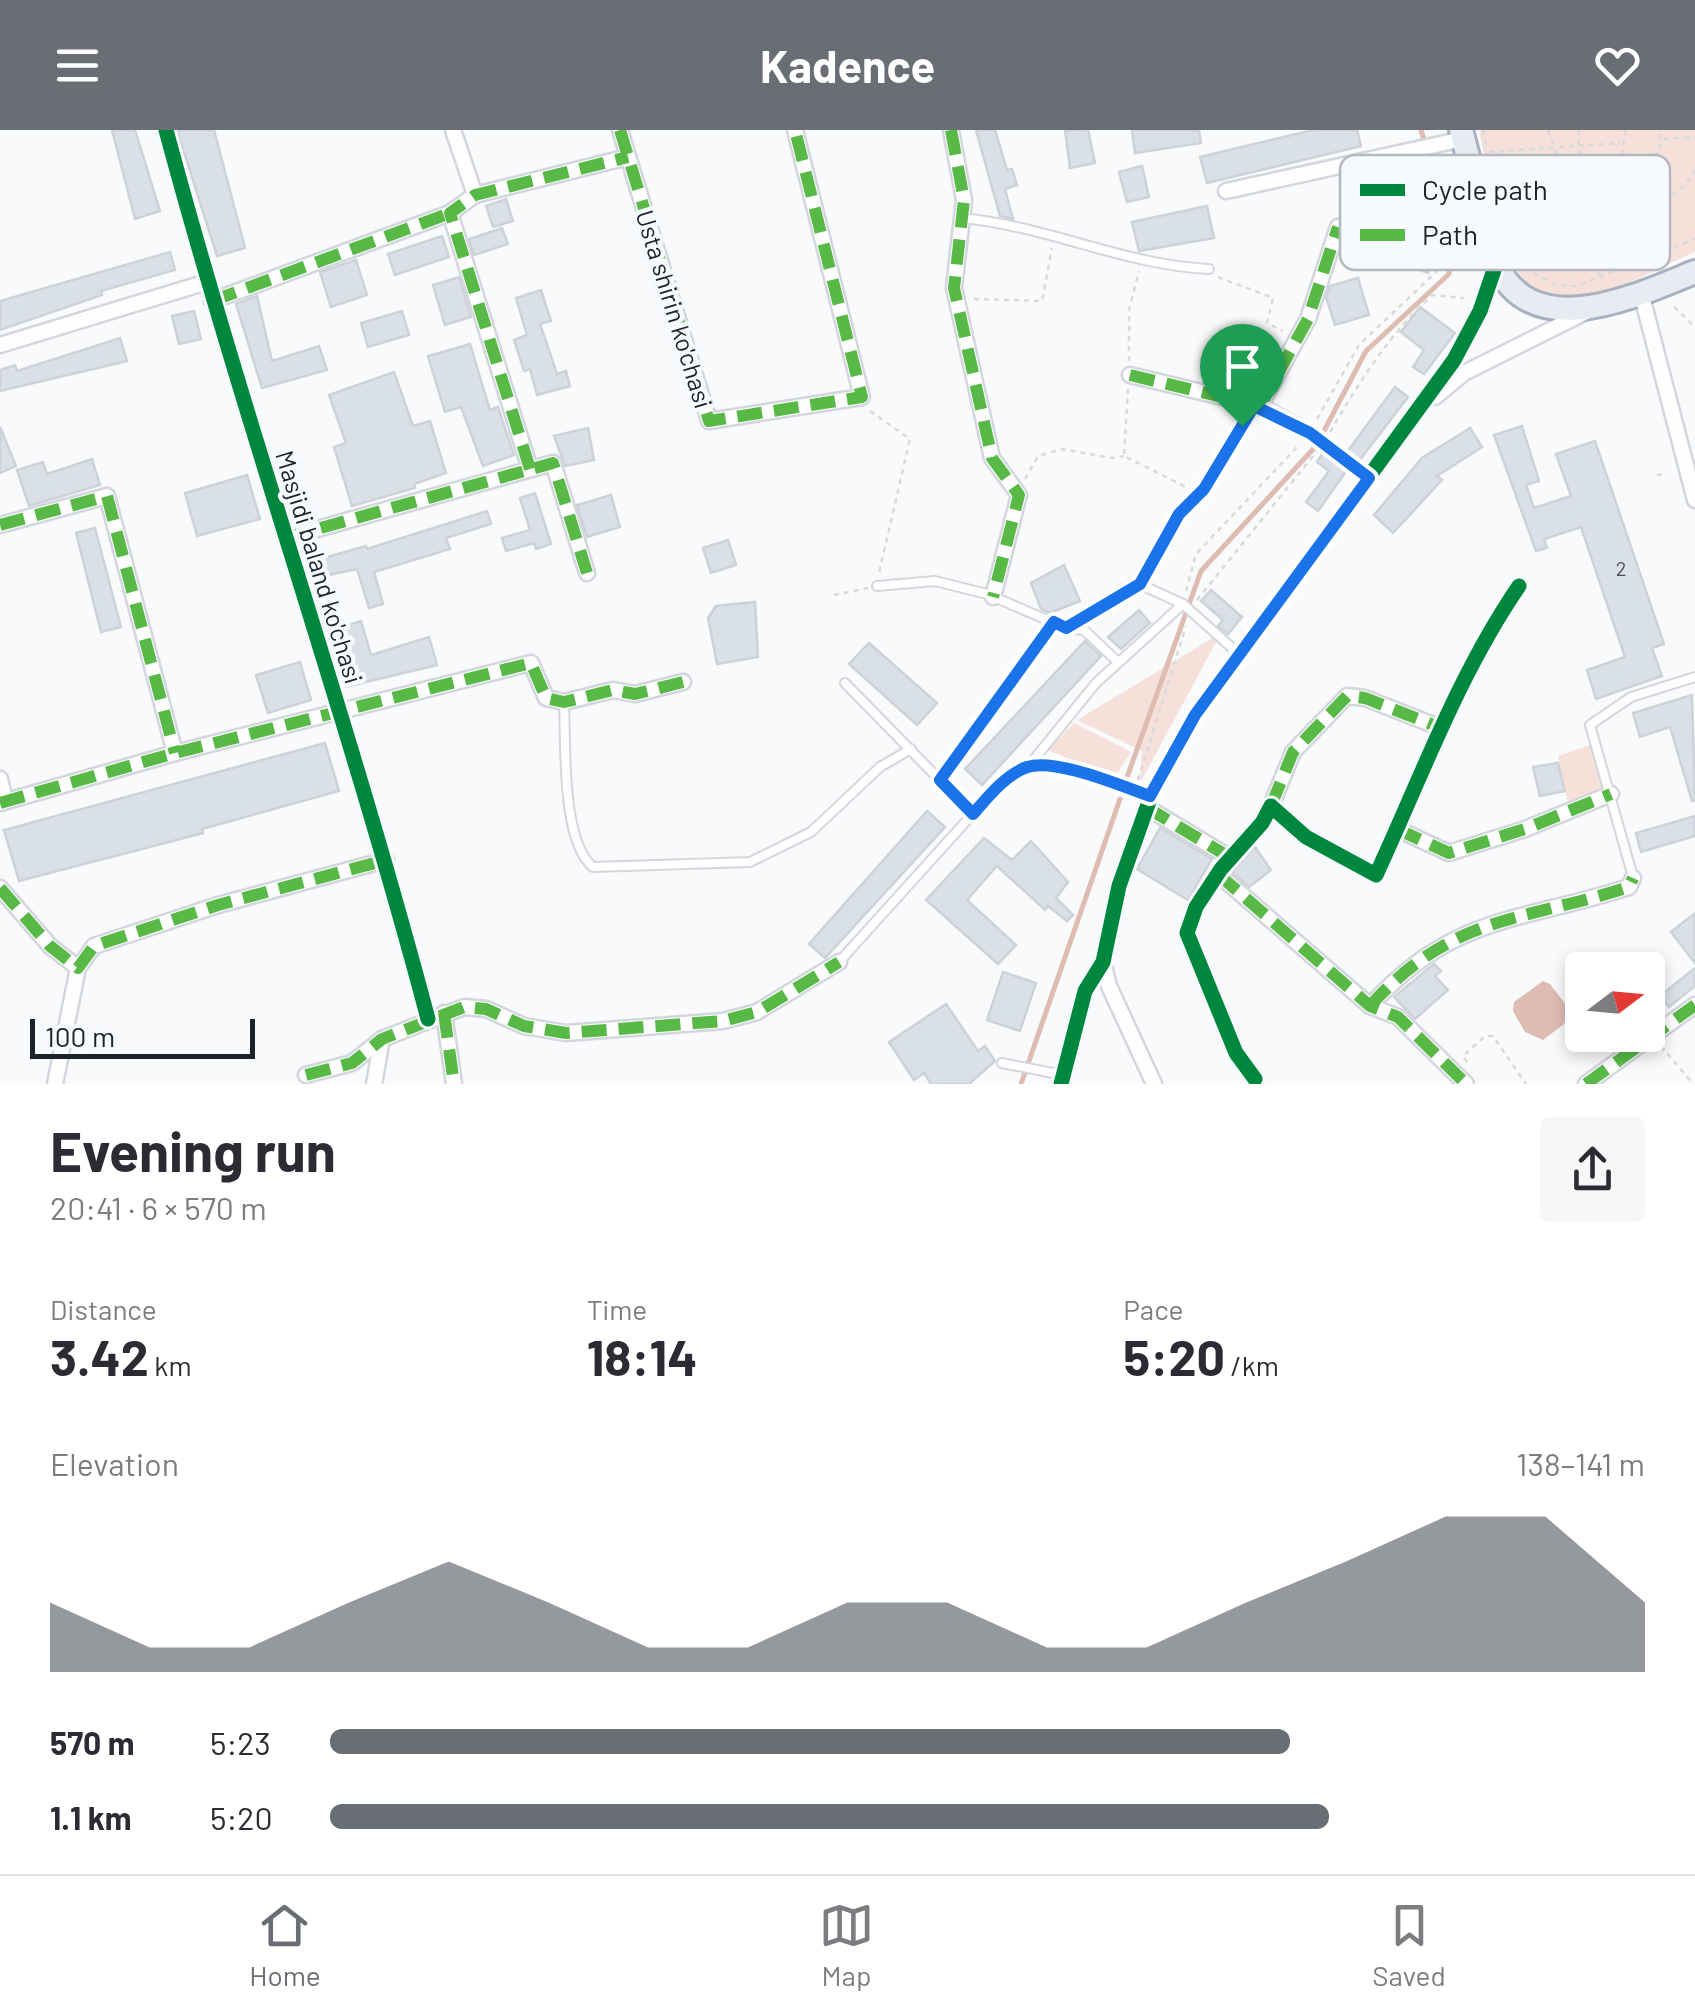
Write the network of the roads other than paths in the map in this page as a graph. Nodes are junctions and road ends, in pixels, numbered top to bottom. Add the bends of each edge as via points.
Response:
1 (166, 130) edge
2 (452, 130) edge
3 (620, 130) edge
4 (794, 130) edge
5 (951, 130) edge
6 (1469, 133) edge
7 (1377, 155) edge
8 (628, 157) junction
9 (1340, 164) edge
10 (1226, 191) dead end
11 (475, 195) junction
12 (450, 213) junction
13 (962, 218) junction
14 (1338, 227) dead end
15 (1209, 269) road end
16 (1494, 270) edge
17 (1505, 270) edge
18 (1695, 272) edge
19 (207, 282) junction
20 (1642, 293) junction
21 (212, 301) junction
22 (1594, 308) junction
23 (0, 345) edge
24 (1130, 375) dead end
25 (1257, 406) junction
26 (1423, 407) junction
27 (1317, 438) joint
28 (530, 469) junction
29 (1369, 478) junction
30 (1695, 500) edge
31 (0, 525) edge
32 (285, 538) junction
33 (587, 573) dead end
34 (1140, 584) junction
35 (877, 586) road end
36 (1519, 586) dead end
37 (993, 597) junction
38 (1187, 607) junction
39 (1060, 625) junction
40 (1230, 646) dead end
41 (1118, 661) junction
42 (1695, 676) edge
43 (683, 682) dead end
44 (845, 683) dead end
45 (564, 702) junction
46 (339, 714) junction
47 (1441, 728) junction
48 (910, 749) junction
49 (175, 754) junction
50 (1026, 768) junction
51 (0, 780) edge
52 (1611, 794) junction
53 (1145, 798) junction
54 (3, 802) edge
55 (1270, 806) junction
56 (973, 814) junction
57 (1397, 830) junction
58 (1229, 857) junction
59 (386, 860) junction
60 (1218, 874) junction
61 (1633, 878) joint
62 (0, 888) edge
63 (839, 962) joint
64 (1104, 962) junction
65 (78, 968) junction
66 (1695, 1005) edge
67 (1370, 1006) junction
68 (444, 1013) junction
69 (428, 1019) junction
70 (382, 1039) junction
71 (1002, 1064) dead end
72 (306, 1075) dead end
73 (1255, 1079) dead end
74 (1460, 1079) edge
75 (1062, 1080) edge
76 (55, 1084) edge
77 (374, 1084) edge
78 (454, 1084) edge
79 (1154, 1084) edge
80 (1586, 1084) edge

1 - 19 street, Masjidi baland ko'chasi
2 - 11 street
3 - 8 street, Usta shirin ko'chasi
4 - 8 street, Usta shirin ko'chasi via 862,397 710,421
5 - 13 street
6 - 7 street
8 - 11 street
9 - 10 street
11 - 12 street
12 - 21 street
12 - 28 street
13 - 15 lane via 1021,227 1162,267
13 - 37 street via 956,299 992,458 1019,494
14 - 25 street via 1308,319
16 - 26 street via 1480,311
17 - 22 main road via 1527,300
18 - 20 main road
19 - 21 street, Masjidi baland ko'chasi
19 - 23 street
20 - 22 main road
20 - 30 street
21 - 32 street, Masjidi baland ko'chasi
22 - 26 street via 1464,374
24 - 25 street
25 - 27 street
25 - 34 street via 1204,489 1179,514
26 - 29 street
27 - 29 lane
28 - 32 street
28 - 33 street via 554,464
29 - 53 street via 1195,715
31 - 49 street via 107,496
32 - 46 street, Masjidi baland ko'chasi
34 - 38 lane
34 - 39 street
35 - 37 lane via 935,581
36 - 47 street via 1489,630
37 - 39 lane
38 - 40 lane
38 - 41 lane
39 - 41 lane via 1084,630
41 - 50 lane
42 - 52 lane via 1631,698 1590,725
43 - 45 street
44 - 48 lane
45 - 46 street via 546,698 530,663
45 - 48 lane via 572,818 580,856 593,867 750,862 811,832 880,766
46 - 49 street
46 - 59 street, Masjidi baland ko'chasi
47 - 55 street via 1347,696 1293,752
47 - 57 street
48 - 56 lane
49 - 54 street
50 - 53 lane via 1052,765
50 - 56 lane
51 - 54 street
52 - 57 street via 1449,853
52 - 61 lane
53 - 58 street
53 - 64 street
55 - 57 street via 1306,837 1376,875
55 - 58 street
56 - 63 lane
58 - 60 street
59 - 65 street via 94,946
59 - 69 street, Masjidi baland ko'chasi
60 - 67 street
60 - 73 street via 1187,933 1236,1053
61 - 67 street via 1630,886 1565,908 1467,931 1404,970
62 - 65 street
63 - 68 street via 757,1012 666,1029 566,1033 524,1026 486,1009
64 - 75 street via 1085,991
64 - 79 street
65 - 76 street
66 - 80 street
67 - 74 street via 1398,1017
68 - 69 street
68 - 78 street
69 - 70 street
70 - 72 street via 352,1063
70 - 77 street
71 - 75 lane

